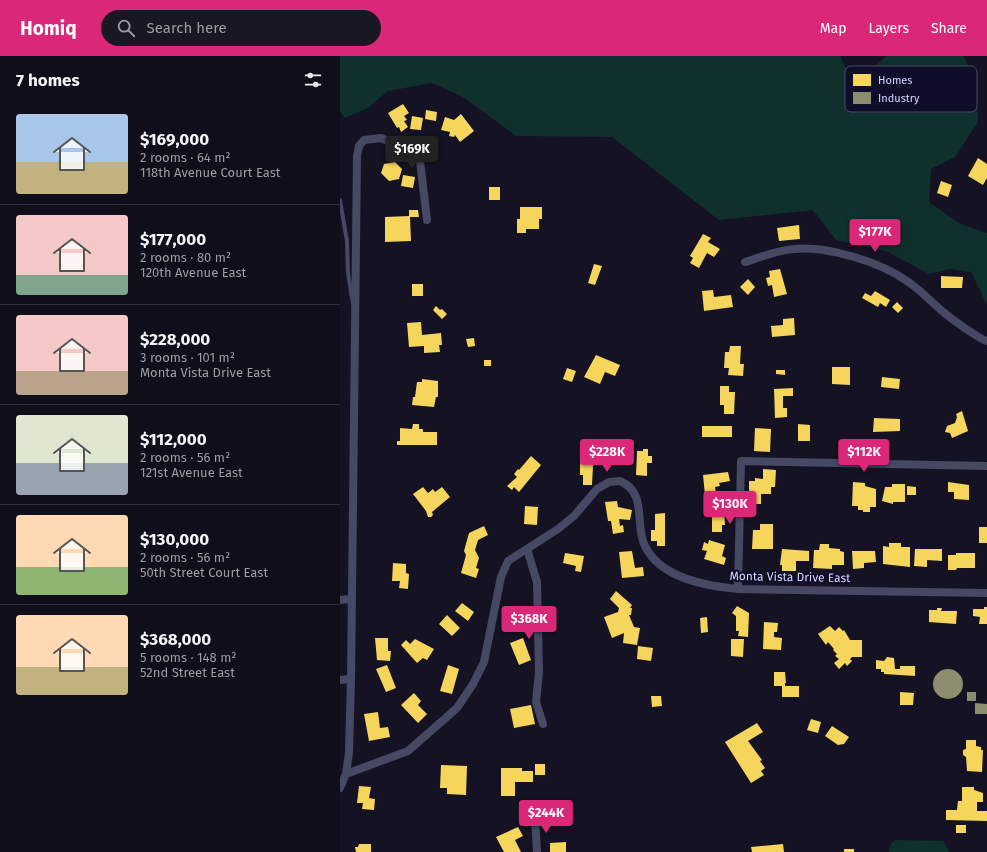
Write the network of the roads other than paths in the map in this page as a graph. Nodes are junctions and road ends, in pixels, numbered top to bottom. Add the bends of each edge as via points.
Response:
1 (340, 200) edge
2 (427, 220) dead end
3 (744, 262) dead end
4 (354, 308) junction
5 (987, 341) edge
6 (987, 466) edge
7 (527, 549) junction
8 (738, 589) junction
9 (987, 593) edge
10 (340, 600) edge
11 (351, 600) junction
12 (351, 679) junction
13 (340, 680) edge
14 (543, 724) dead end
15 (346, 774) junction
16 (340, 788) edge
17 (535, 818) dead end
18 (537, 852) edge

1 - 4 lane
2 - 4 street via 420,161 410,151 381,138 364,140 359,146 357,156
3 - 5 street via 794,248 868,260 905,279 959,325
4 - 11 street
6 - 8 street via 741,461
7 - 8 street, Monta Vista Drive East via 574,516 597,489 609,482 620,481 632,490 638,500 642,540 655,562 682,577
7 - 14 street via 537,582 539,672 536,702
7 - 15 street, Monta Vista Drive East via 508,561 503,571 484,662 457,708 408,751
8 - 9 street, Monta Vista Drive East
10 - 11 street
11 - 12 street
12 - 13 street
12 - 15 street
15 - 16 street
17 - 18 street

